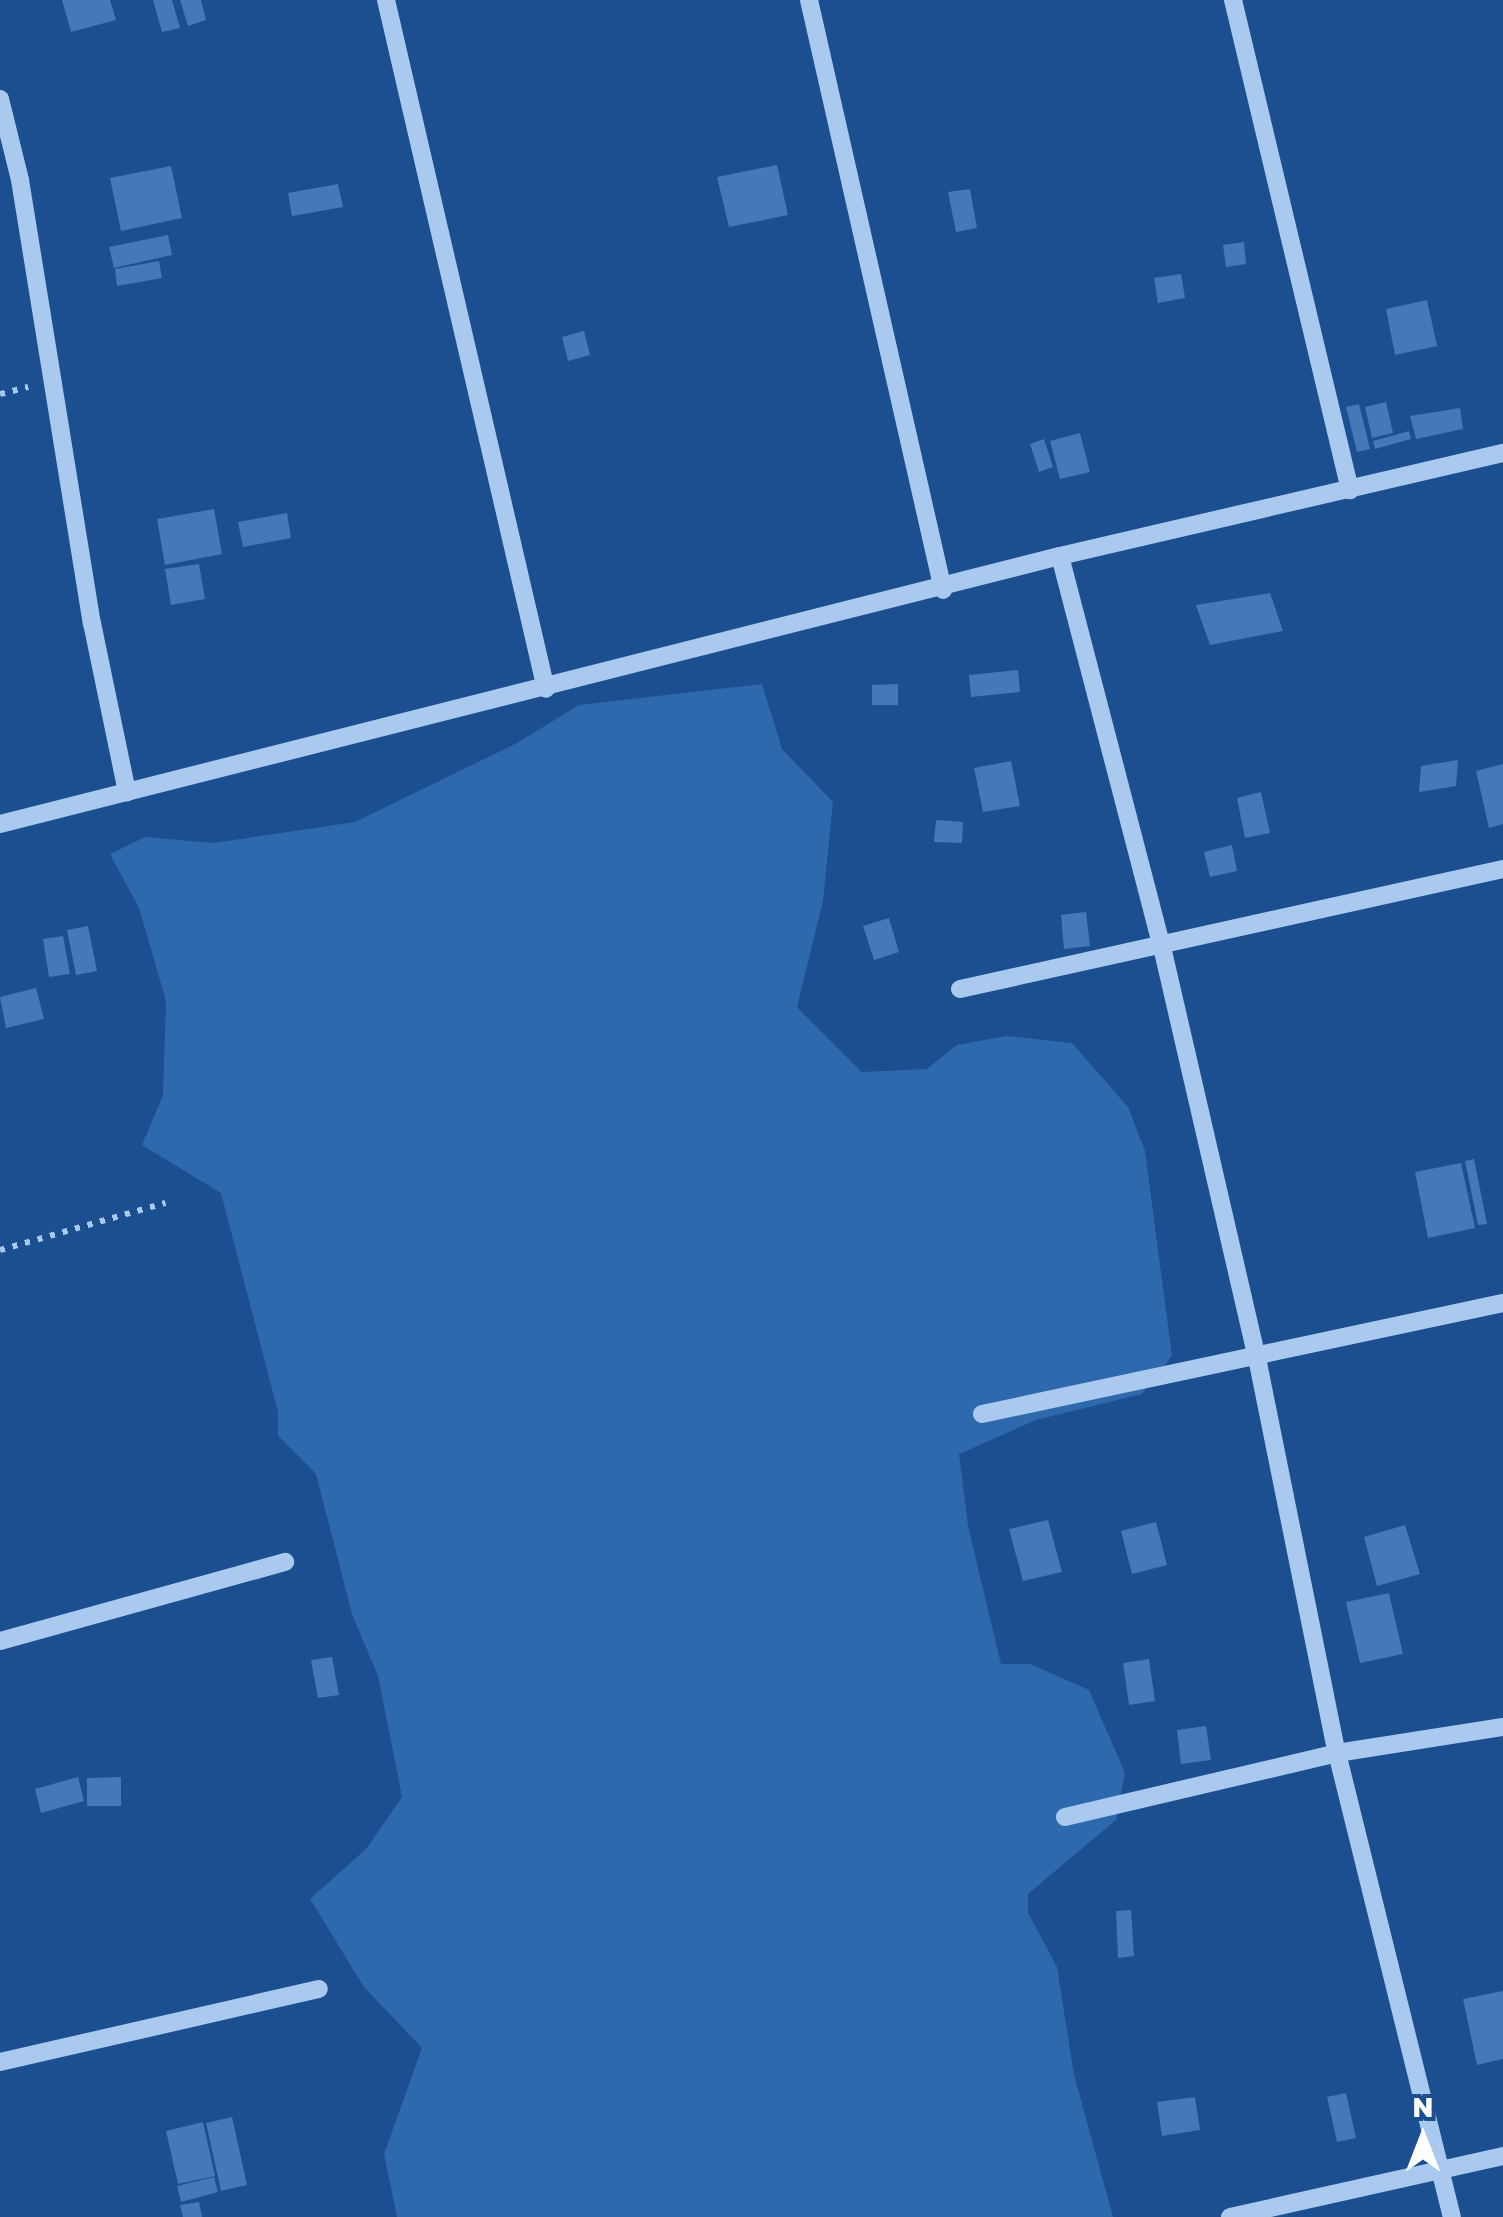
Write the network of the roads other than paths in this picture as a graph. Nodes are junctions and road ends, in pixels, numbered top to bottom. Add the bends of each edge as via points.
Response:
1 (386, 0) edge
2 (810, 0) edge
3 (1233, 0) edge
4 (0, 99) edge
5 (1503, 453) edge
6 (1350, 490) junction
7 (1060, 556) junction
8 (944, 590) junction
9 (546, 689) junction
10 (127, 792) junction
11 (0, 824) edge
12 (1503, 870) edge
13 (1162, 948) junction
14 (960, 989) dead end
15 (1503, 1303) edge
16 (1256, 1353) junction
17 (982, 1414) dead end
18 (284, 1562) dead end
19 (0, 1641) edge
20 (1503, 1728) edge
21 (1336, 1754) junction
22 (1066, 1817) dead end
23 (319, 1989) dead end
24 (0, 2062) edge
25 (1503, 2156) edge
26 (1439, 2167) junction
27 (1230, 2217) edge
28 (1452, 2217) edge

1 - 9 street
2 - 8 street
3 - 6 street
4 - 10 street via 20,180 92,623
5 - 6 street
6 - 7 street
7 - 8 street
7 - 13 street
8 - 9 street
9 - 10 street
10 - 11 street
12 - 13 street
13 - 14 street
13 - 16 street
15 - 16 street
16 - 17 street
16 - 21 street
18 - 19 street
20 - 21 street
21 - 22 street
21 - 26 street
23 - 24 street
25 - 26 street
26 - 27 street
26 - 28 street

